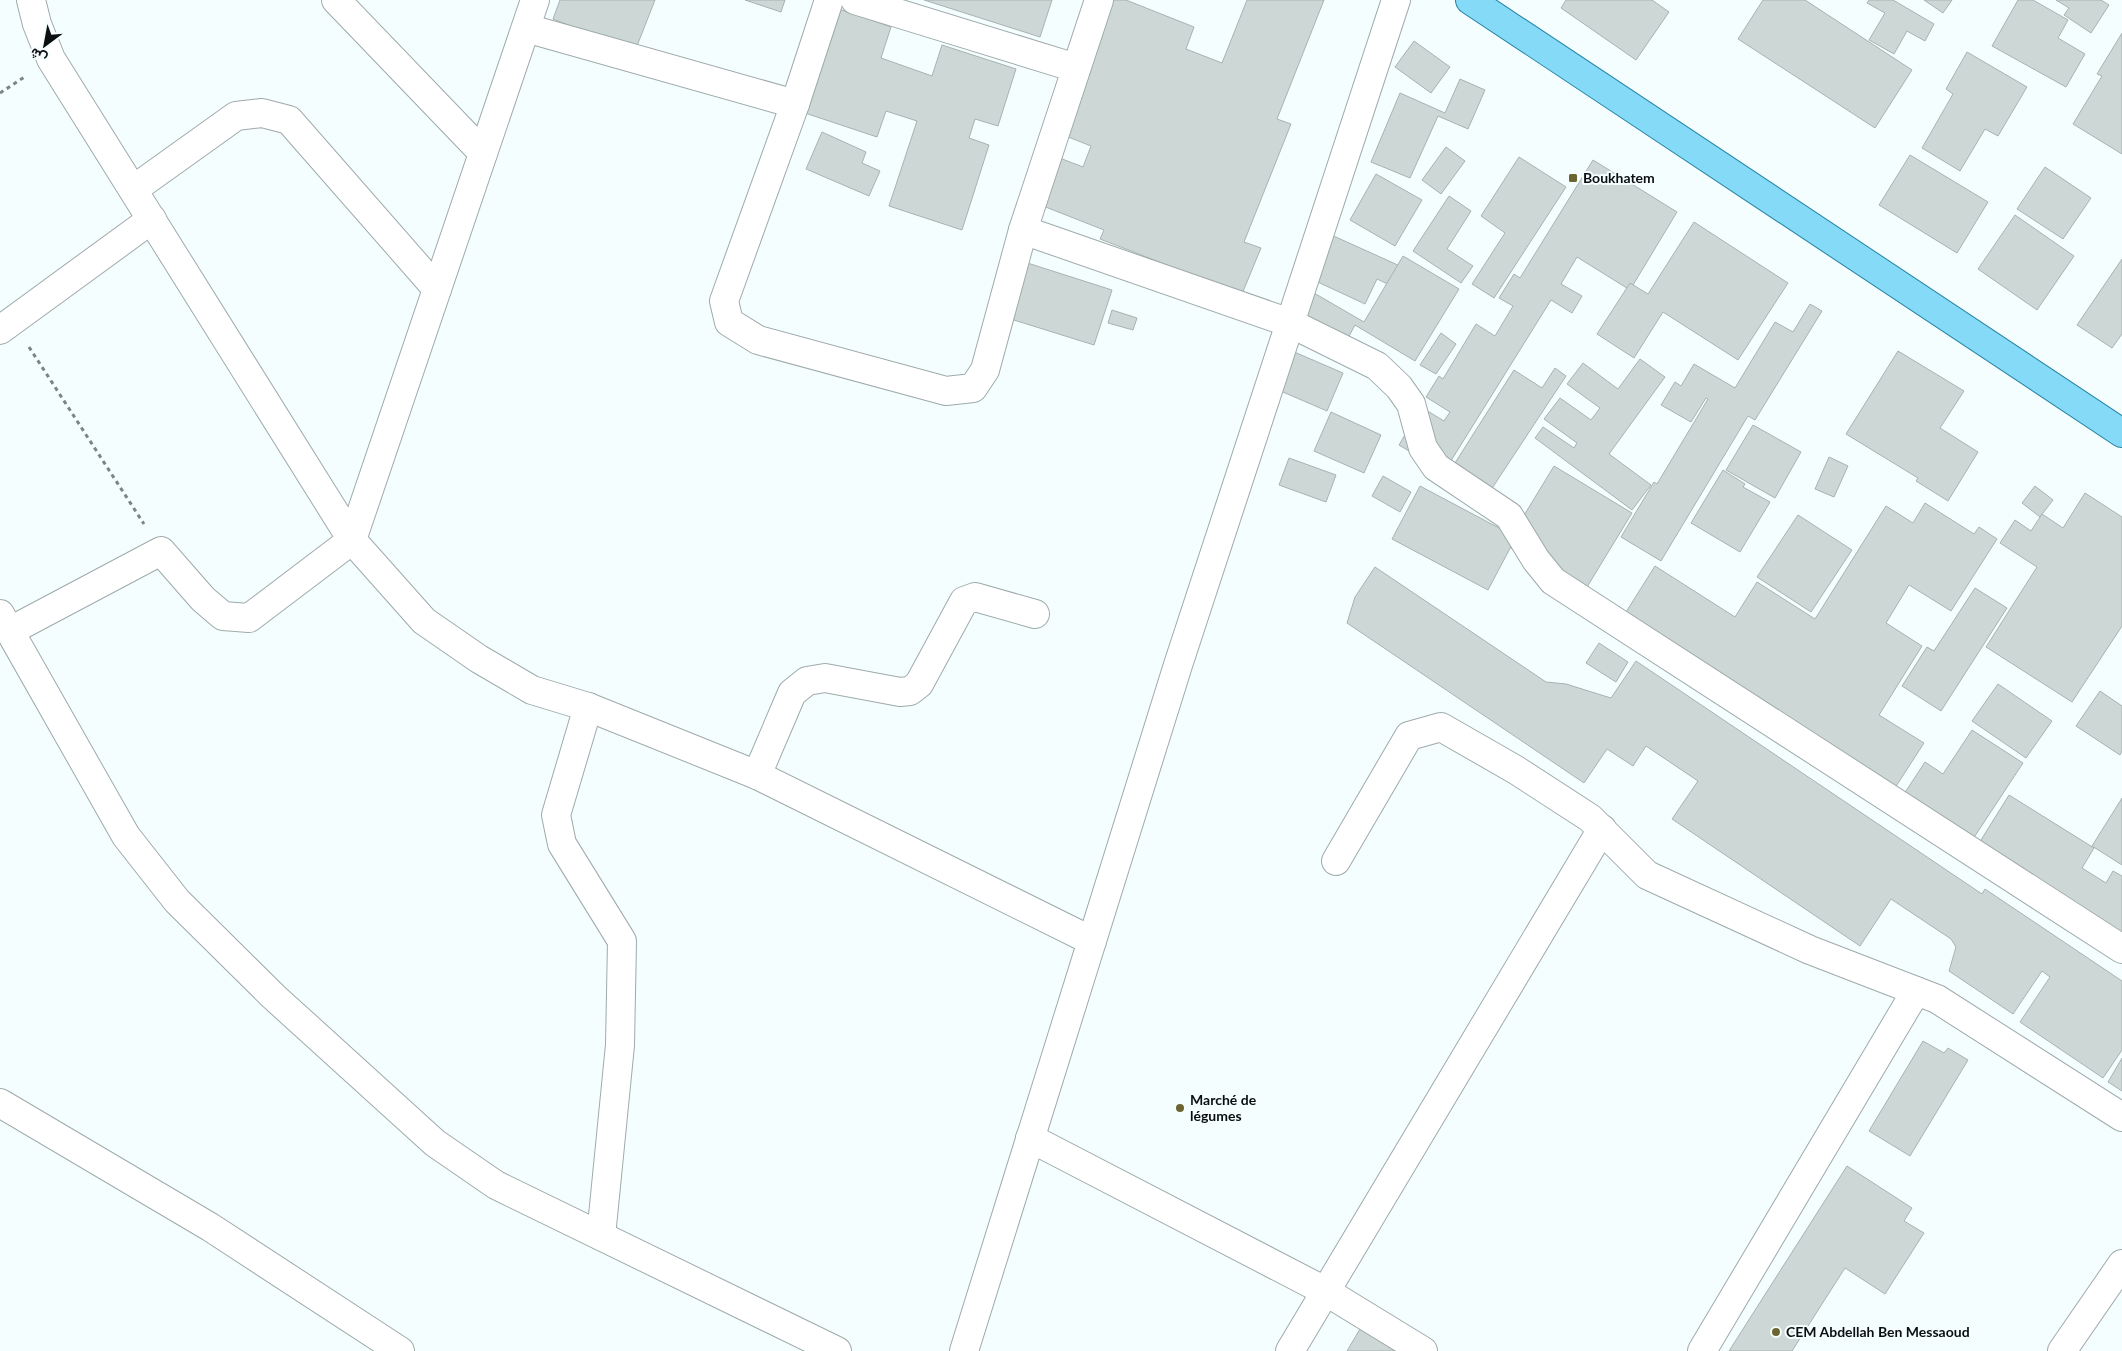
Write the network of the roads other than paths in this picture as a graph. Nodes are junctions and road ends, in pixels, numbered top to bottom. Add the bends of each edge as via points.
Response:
1 (31, 0) edge
2 (336, 0) edge
3 (535, 0) edge
4 (829, 0) edge
5 (855, 0) edge
6 (1099, 0) edge
7 (1396, 0) edge
8 (1470, 0) edge
9 (526, 28) junction
10 (1076, 68) junction
11 (795, 104) junction
12 (484, 153) junction
13 (134, 189) junction
14 (152, 219) junction
15 (1023, 230) junction
16 (437, 289) junction
17 (1290, 324) junction
18 (6, 326) edge
19 (2122, 433) edge
20 (352, 540) junction
21 (1035, 614) dead end
22 (5, 622) edge
23 (588, 707) junction
24 (757, 775) junction
25 (1602, 829) junction
26 (1336, 861) dead end
27 (1092, 942) junction
28 (2122, 949) edge
29 (1916, 991) junction
30 (0, 1103) edge
31 (2122, 1117) edge
32 (1030, 1138) junction
33 (601, 1236) junction
34 (2122, 1264) edge
35 (1325, 1291) junction
36 (400, 1351) edge
37 (837, 1351) edge
38 (964, 1351) edge
39 (1290, 1351) edge
40 (1423, 1351) edge
41 (1702, 1351) edge
42 (2062, 1351) edge

1 - 13 street via 36,24 51,59
2 - 12 street
3 - 9 street
4 - 11 street
5 - 10 street
6 - 10 street
7 - 17 street
8 - 19 main road
9 - 11 street
9 - 12 street
10 - 15 street
11 - 15 street via 724,301 729,322 758,340 946,391 973,388 985,370
12 - 16 street
13 - 14 street
13 - 16 street via 236,116 262,113 289,120
14 - 18 street
14 - 20 street
15 - 17 street
16 - 20 street
17 - 27 street via 1178,665
17 - 28 street via 1377,366 1400,387 1411,404 1423,448 1436,467 1509,516 1553,581
20 - 22 street via 249,618 223,616 161,550
20 - 23 street via 424,621 532,690
21 - 24 street via 975,597 964,601 919,684 910,691 900,692 825,678 807,682 792,694
22 - 33 street via 126,836 177,901 273,996 434,1143 496,1185
23 - 24 street
23 - 33 street via 556,815 562,844 622,941 620,1045
24 - 27 street
25 - 26 street via 1516,770 1441,727 1409,736
25 - 29 street via 1647,875 1810,950
25 - 35 street
27 - 32 street
29 - 31 street via 1937,999
29 - 41 street
30 - 36 street via 210,1227
32 - 35 street
32 - 38 street
33 - 37 street
34 - 42 street
35 - 39 street
35 - 40 street

